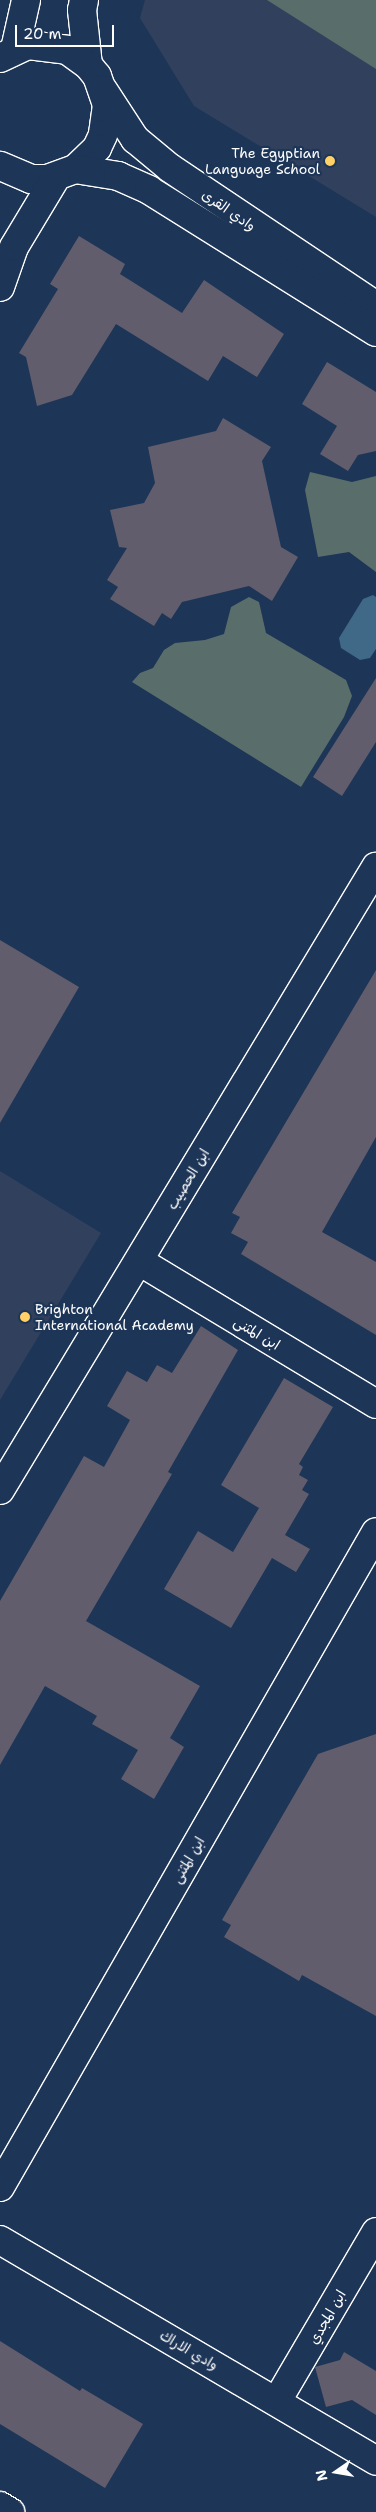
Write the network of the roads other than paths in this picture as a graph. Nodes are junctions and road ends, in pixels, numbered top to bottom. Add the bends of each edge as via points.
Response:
1 (26, 0) edge
2 (84, 0) edge
3 (5, 54) edge
4 (88, 65) junction
5 (103, 90) junction
6 (0, 166) edge
7 (65, 173) junction
8 (0, 287) edge
9 (376, 306) edge
10 (376, 332) edge
11 (376, 867) edge
12 (139, 1261) junction
13 (376, 1404) edge
14 (0, 1490) edge
15 (376, 1532) edge
16 (0, 2187) edge
17 (376, 2232) edge
18 (0, 2240) edge
19 (277, 2401) junction
20 (376, 2461) edge
21 (0, 2506) edge
22 (10, 2512) edge

1 - 3 street
2 - 4 street via 82,10
3 - 4 street via 41,44 72,53
4 - 5 street, وادي القرى
5 - 7 street via 107,105 103,135 92,154
5 - 9 street, وادي القرى via 135,138 170,168
6 - 7 street, وادي القرى via 31,178
7 - 8 street via 14,247
7 - 10 street, وادي القرى via 118,176 149,190
11 - 12 street, ابن الحصيب
12 - 13 street, ابن المثنى
12 - 14 street, ابن الحصيب
15 - 16 street, ابن المثنى
17 - 19 street, ابن المجدي
18 - 19 street, وادي الاراك
19 - 20 street, وادي الاراك
21 - 22 street

